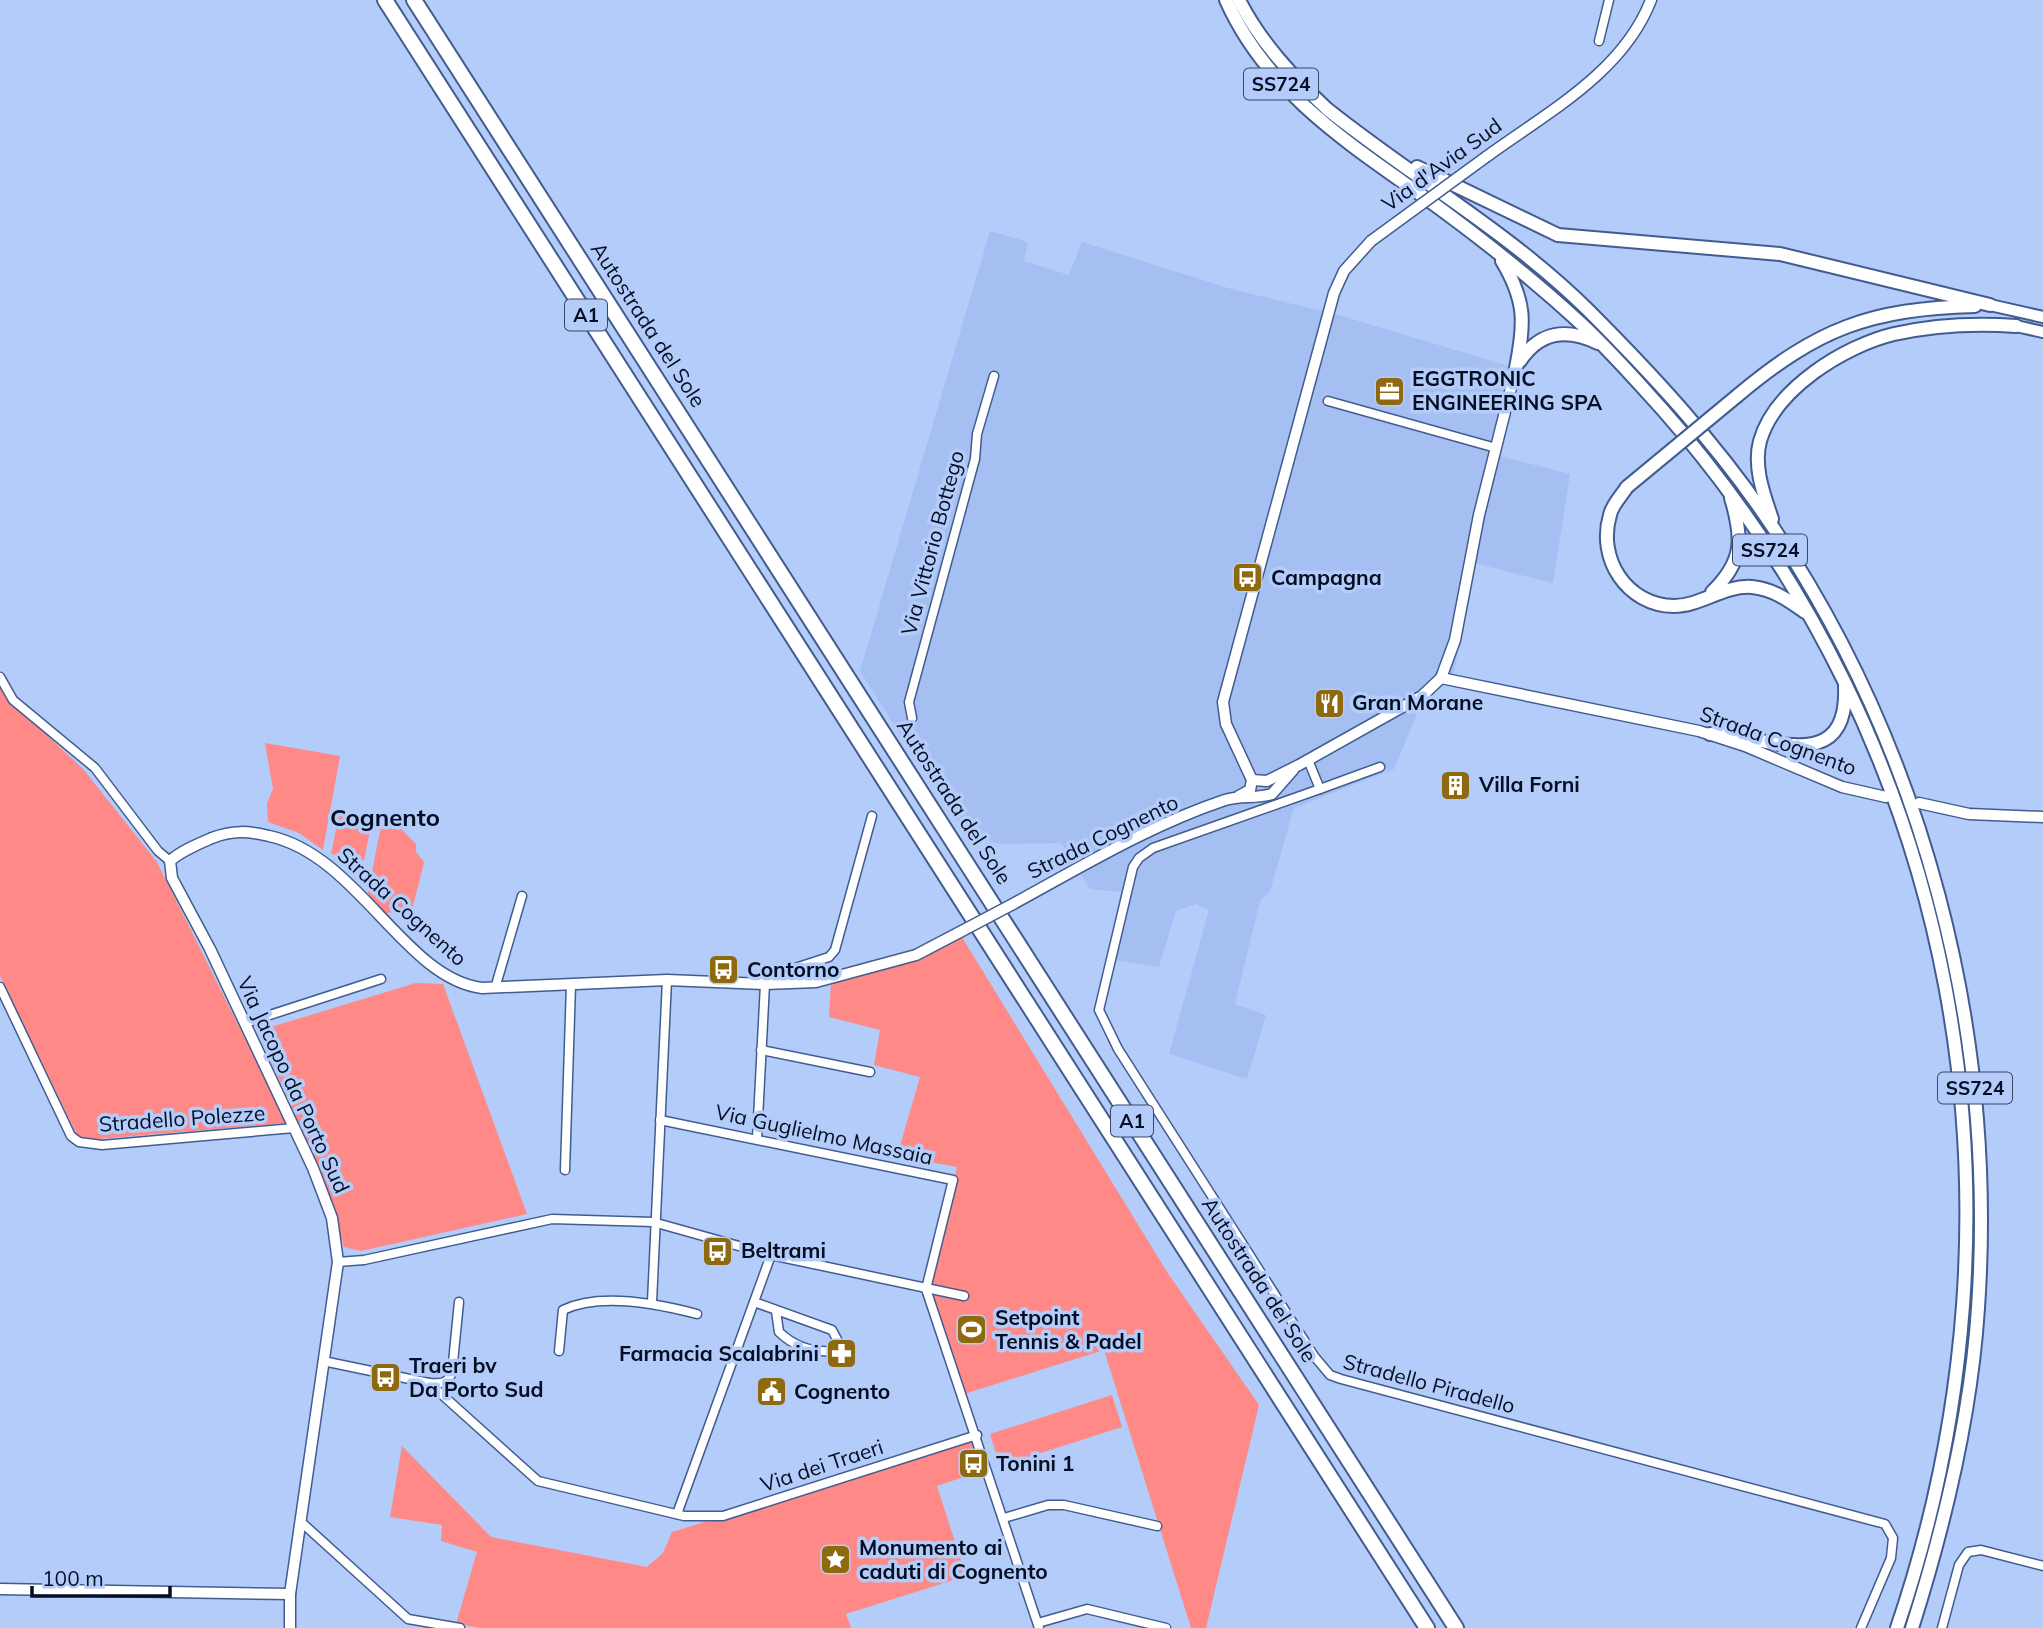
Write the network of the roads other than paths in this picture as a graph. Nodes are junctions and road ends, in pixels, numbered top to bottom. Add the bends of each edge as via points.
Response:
1 (384, 0) edge
2 (414, 0) edge
3 (1226, 0) edge
4 (1239, 0) edge
5 (1609, 0) edge
6 (1651, 0) edge
7 (1599, 41) dead end
8 (1361, 136) junction
9 (1496, 251) junction
10 (1990, 305) junction
11 (1933, 309) junction
12 (2042, 316) edge
13 (2017, 326) junction
14 (2043, 332) edge
15 (1605, 346) junction
16 (1516, 368) junction
17 (994, 376) dead end
18 (1328, 401) dead end
19 (1496, 448) junction
20 (1727, 487) junction
21 (1776, 533) junction
22 (1707, 597) junction
23 (1810, 614) junction
24 (0, 677) edge
25 (1441, 678) junction
26 (1844, 682) junction
27 (912, 718) dead end
28 (1710, 734) junction
29 (1303, 763) junction
30 (1380, 767) dead end
31 (1252, 783) junction
32 (1320, 789) junction
33 (1240, 796) junction
34 (1886, 797) dead end
35 (1919, 803) dead end
36 (872, 816) dead end
37 (2043, 817) edge
38 (170, 861) junction
39 (522, 896) dead end
40 (381, 979) dead end
41 (667, 980) junction
42 (784, 983) junction
43 (496, 985) junction
44 (571, 985) junction
45 (0, 988) edge
46 (765, 989) junction
47 (245, 1023) junction
48 (761, 1050) junction
49 (870, 1072) dead end
50 (660, 1120) junction
51 (294, 1128) junction
52 (757, 1138) junction
53 (565, 1170) dead end
54 (653, 1222) junction
55 (771, 1255) junction
56 (338, 1262) junction
57 (926, 1289) junction
58 (964, 1296) dead end
59 (459, 1301) dead end
60 (652, 1302) junction
61 (754, 1302) junction
62 (776, 1311) junction
63 (697, 1314) dead end
64 (559, 1351) dead end
65 (323, 1361) junction
66 (429, 1383) junction
67 (977, 1435) junction
68 (677, 1514) junction
69 (1003, 1518) junction
70 (300, 1521) junction
71 (1157, 1526) dead end
72 (2043, 1566) edge
73 (0, 1589) edge
74 (290, 1594) junction
75 (1039, 1626) edge
76 (290, 1628) edge
77 (460, 1628) edge
78 (1166, 1628) edge
79 (1427, 1628) edge
80 (1456, 1628) edge
81 (1861, 1628) edge
82 (1897, 1628) edge
83 (1912, 1628) edge
84 (1942, 1628) edge

1 - 79 highway, A1
2 - 80 highway, Autostrada del Sole / A1
3 - 9 highway, SS724 via 1246,38 1289,94 1321,123
4 - 8 highway, SS724 via 1297,81
5 - 7 street
6 - 31 street, Via d'Avia Sud, bridge via 1621,53 1599,74 1371,241 1344,271 1305,395 1223,702 1226,724
8 - 10 highway via 1558,235 1780,254
8 - 21 highway, SS724 via 1423,179 1584,307 1685,413
9 - 15 highway, SS724
9 - 16 highway via 1522,307
10 - 11 highway
10 - 12 main road
11 - 13 highway
11 - 22 highway, bridge via 1877,316 1841,327 1778,361 1627,487 1610,512 1606,532 1606,550 1620,579 1654,603 1686,605
13 - 14 main road
13 - 21 highway via 1968,324 1890,335 1802,381 1780,401 1760,442 1759,470
15 - 16 highway via 1560,332 1534,344
15 - 20 highway, SS724
16 - 19 street
17 - 27 street, Via Vittorio Bottego via 909,702
18 - 19 street
19 - 25 street via 1455,640
20 - 22 highway via 1738,526 1739,551 1730,572
20 - 23 highway, SS724
21 - 83 highway, SS724 via 1875,711 1947,924 1969,1034 1981,1174 1978,1310 1959,1454
22 - 23 highway via 1735,588 1761,588
23 - 26 highway, SS724
24 - 38 street, Via Jacopo da Porto Sud via 13,700 95,768
25 - 28 street, Strada Cognento
25 - 29 street, Strada Cognento via 1422,696
26 - 28 highway via 1845,701 1838,724 1817,744 1794,747
26 - 82 highway, SS724 via 1863,718 1923,888 1954,1039 1967,1177 1964,1312 1947,1444 1916,1573
28 - 34 street, Strada Cognento via 1842,787
29 - 31 street, Strada Cognento via 1268,781
29 - 32 street
29 - 33 street, Strada Cognento via 1272,794
30 - 32 street
31 - 33 street, Strada Cognento
32 - 81 street, Stradello Piradello via 1153,848 1139,858 1133,867 1099,1010 1118,1049 1299,1332 1330,1375 1342,1379 1885,1524 1893,1538 1891,1558
33 - 42 street, Strada Cognento, bridge via 1111,850 916,955 816,982
35 - 37 street via 1969,814
36 - 42 street via 835,950 829,957 786,971
38 - 43 street, Strada Cognento via 202,842 234,832 286,839 345,878 387,923 452,980 482,988
38 - 47 street, Via Jacopo da Porto Sud via 172,878
39 - 43 street
40 - 47 street
41 - 44 street, Strada Cognento
41 - 46 street, Strada Cognento
41 - 50 street
42 - 46 street, Strada Cognento
43 - 44 street, Strada Cognento
44 - 53 street
45 - 51 street, Stradello Polezze via 57,1111 79,1142 102,1145
46 - 48 street
47 - 51 street, Via Jacopo da Porto Sud
48 - 49 street
48 - 52 street
50 - 52 street, Via Guglielmo Massaia
50 - 54 street
51 - 56 street, Via Jacopo da Porto Sud via 332,1218
52 - 57 street, Via Guglielmo Massaia via 953,1180
54 - 55 street
54 - 56 street via 552,1219 364,1261
54 - 60 street
55 - 57 street
55 - 61 street
56 - 65 street, Via Jacopo da Porto Sud
57 - 58 street
57 - 67 street
59 - 66 street via 452,1371 442,1384
60 - 63 street
60 - 64 street via 578,1303 564,1310
61 - 62 street
61 - 68 street
62 - 62 street via 779,1332 787,1340 813,1352 841,1347 832,1331
65 - 66 street
65 - 70 street, Via Jacopo da Porto Sud
66 - 68 street, Via dei Traeri via 538,1481
67 - 68 street, Via dei Traeri via 723,1516
67 - 69 street
69 - 71 street via 1065,1505
69 - 75 street
70 - 74 street, Via Jacopo da Porto Sud
70 - 77 street via 408,1619
72 - 84 street via 1981,1550 1968,1552 1959,1565
73 - 74 street
74 - 76 street, Via Jacopo da Porto Sud
75 - 78 street via 1087,1609

